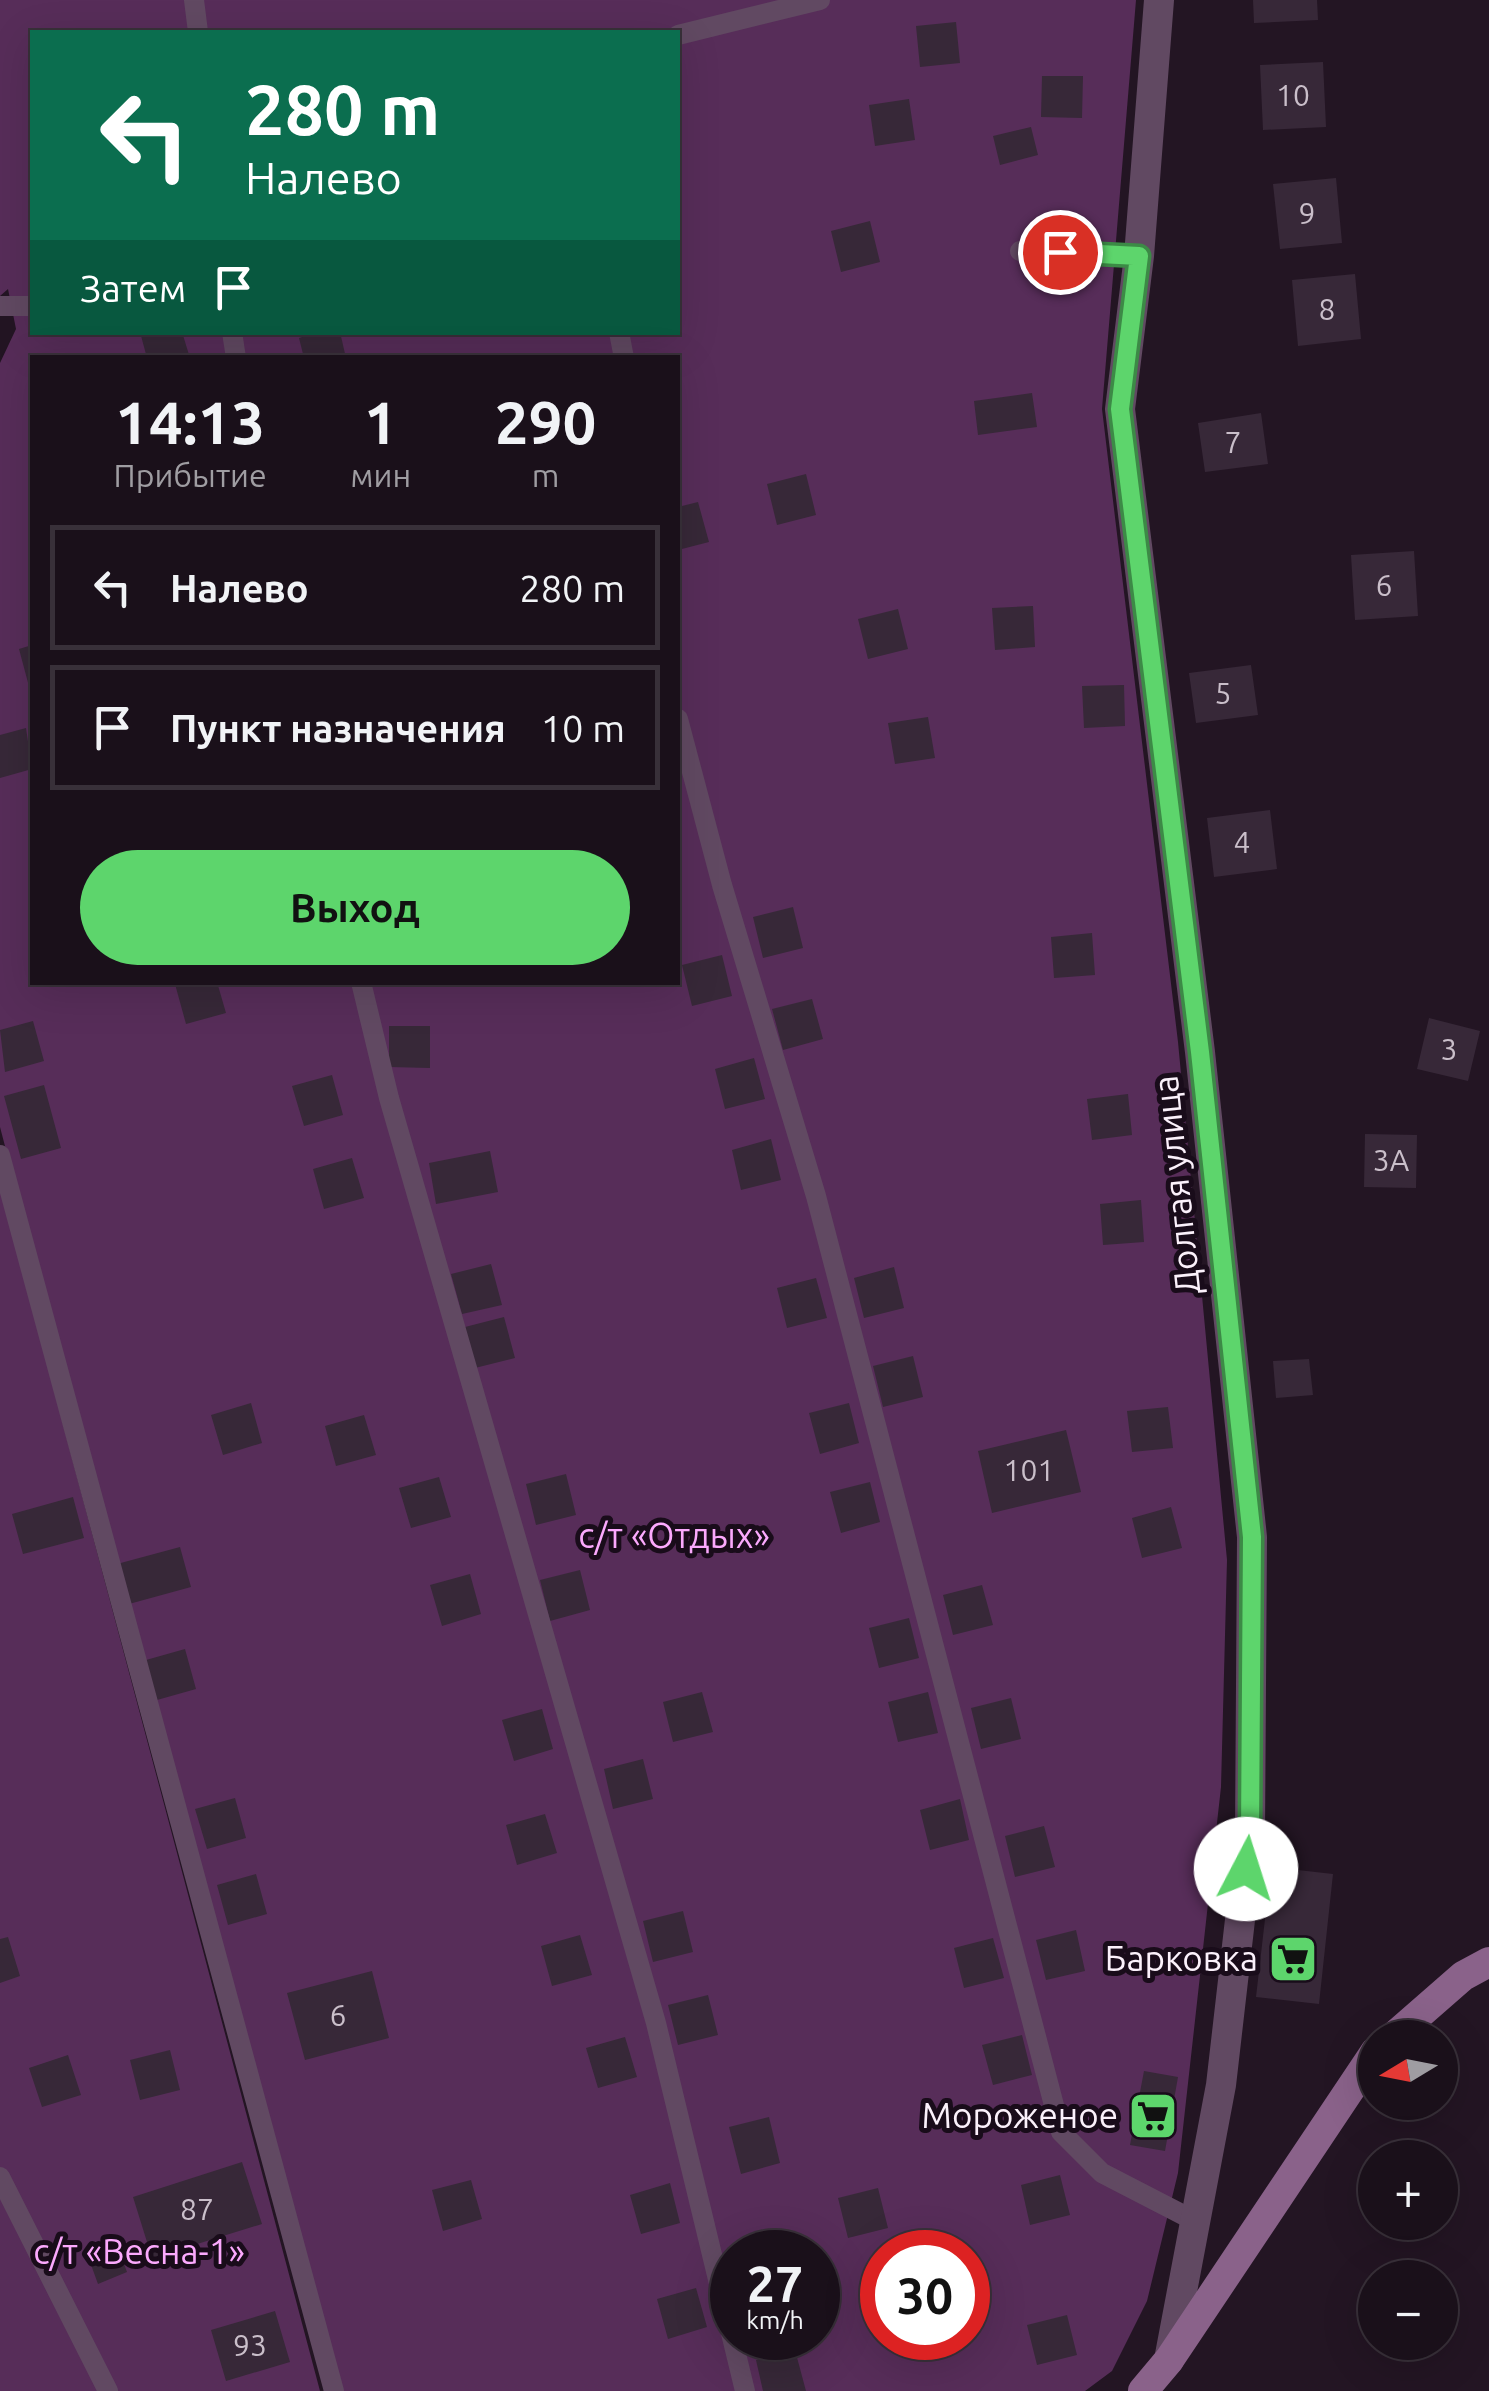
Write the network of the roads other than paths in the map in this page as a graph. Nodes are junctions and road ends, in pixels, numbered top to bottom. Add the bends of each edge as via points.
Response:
1 (194, 0) edge
2 (820, 0) edge
3 (1159, 0) edge
4 (743, 8) edge
5 (198, 30) edge
6 (680, 34) edge
7 (1020, 251) dead end
8 (1139, 256) junction
9 (30, 306) edge
10 (1, 311) edge
11 (680, 727) edge
12 (362, 985) edge
13 (0, 1156) edge
14 (1489, 1962) edge
15 (1412, 2020) edge
16 (1358, 2077) edge
17 (0, 2177) edge
18 (23, 2222) junction
19 (1195, 2222) junction
20 (0, 2228) edge
21 (1169, 2360) junction
22 (108, 2391) edge
23 (334, 2391) edge
24 (745, 2391) edge
25 (1143, 2391) edge

1 - 5 lane
2 - 4 lane
3 - 8 street, Долгая улица
4 - 6 lane
7 - 8 lane
8 - 19 street, Долгая улица via 1120,409 1252,1537 1250,1833 1220,2084
9 - 10 lane
11 - 19 lane via 816,1196 1061,2132 1102,2174
12 - 24 lane via 388,1098 656,2023
13 - 23 lane
14 - 15 main road via 1462,1976
16 - 21 main road
17 - 18 lane
18 - 20 lane
18 - 22 lane
19 - 21 street, Долгая улица
21 - 25 main road

